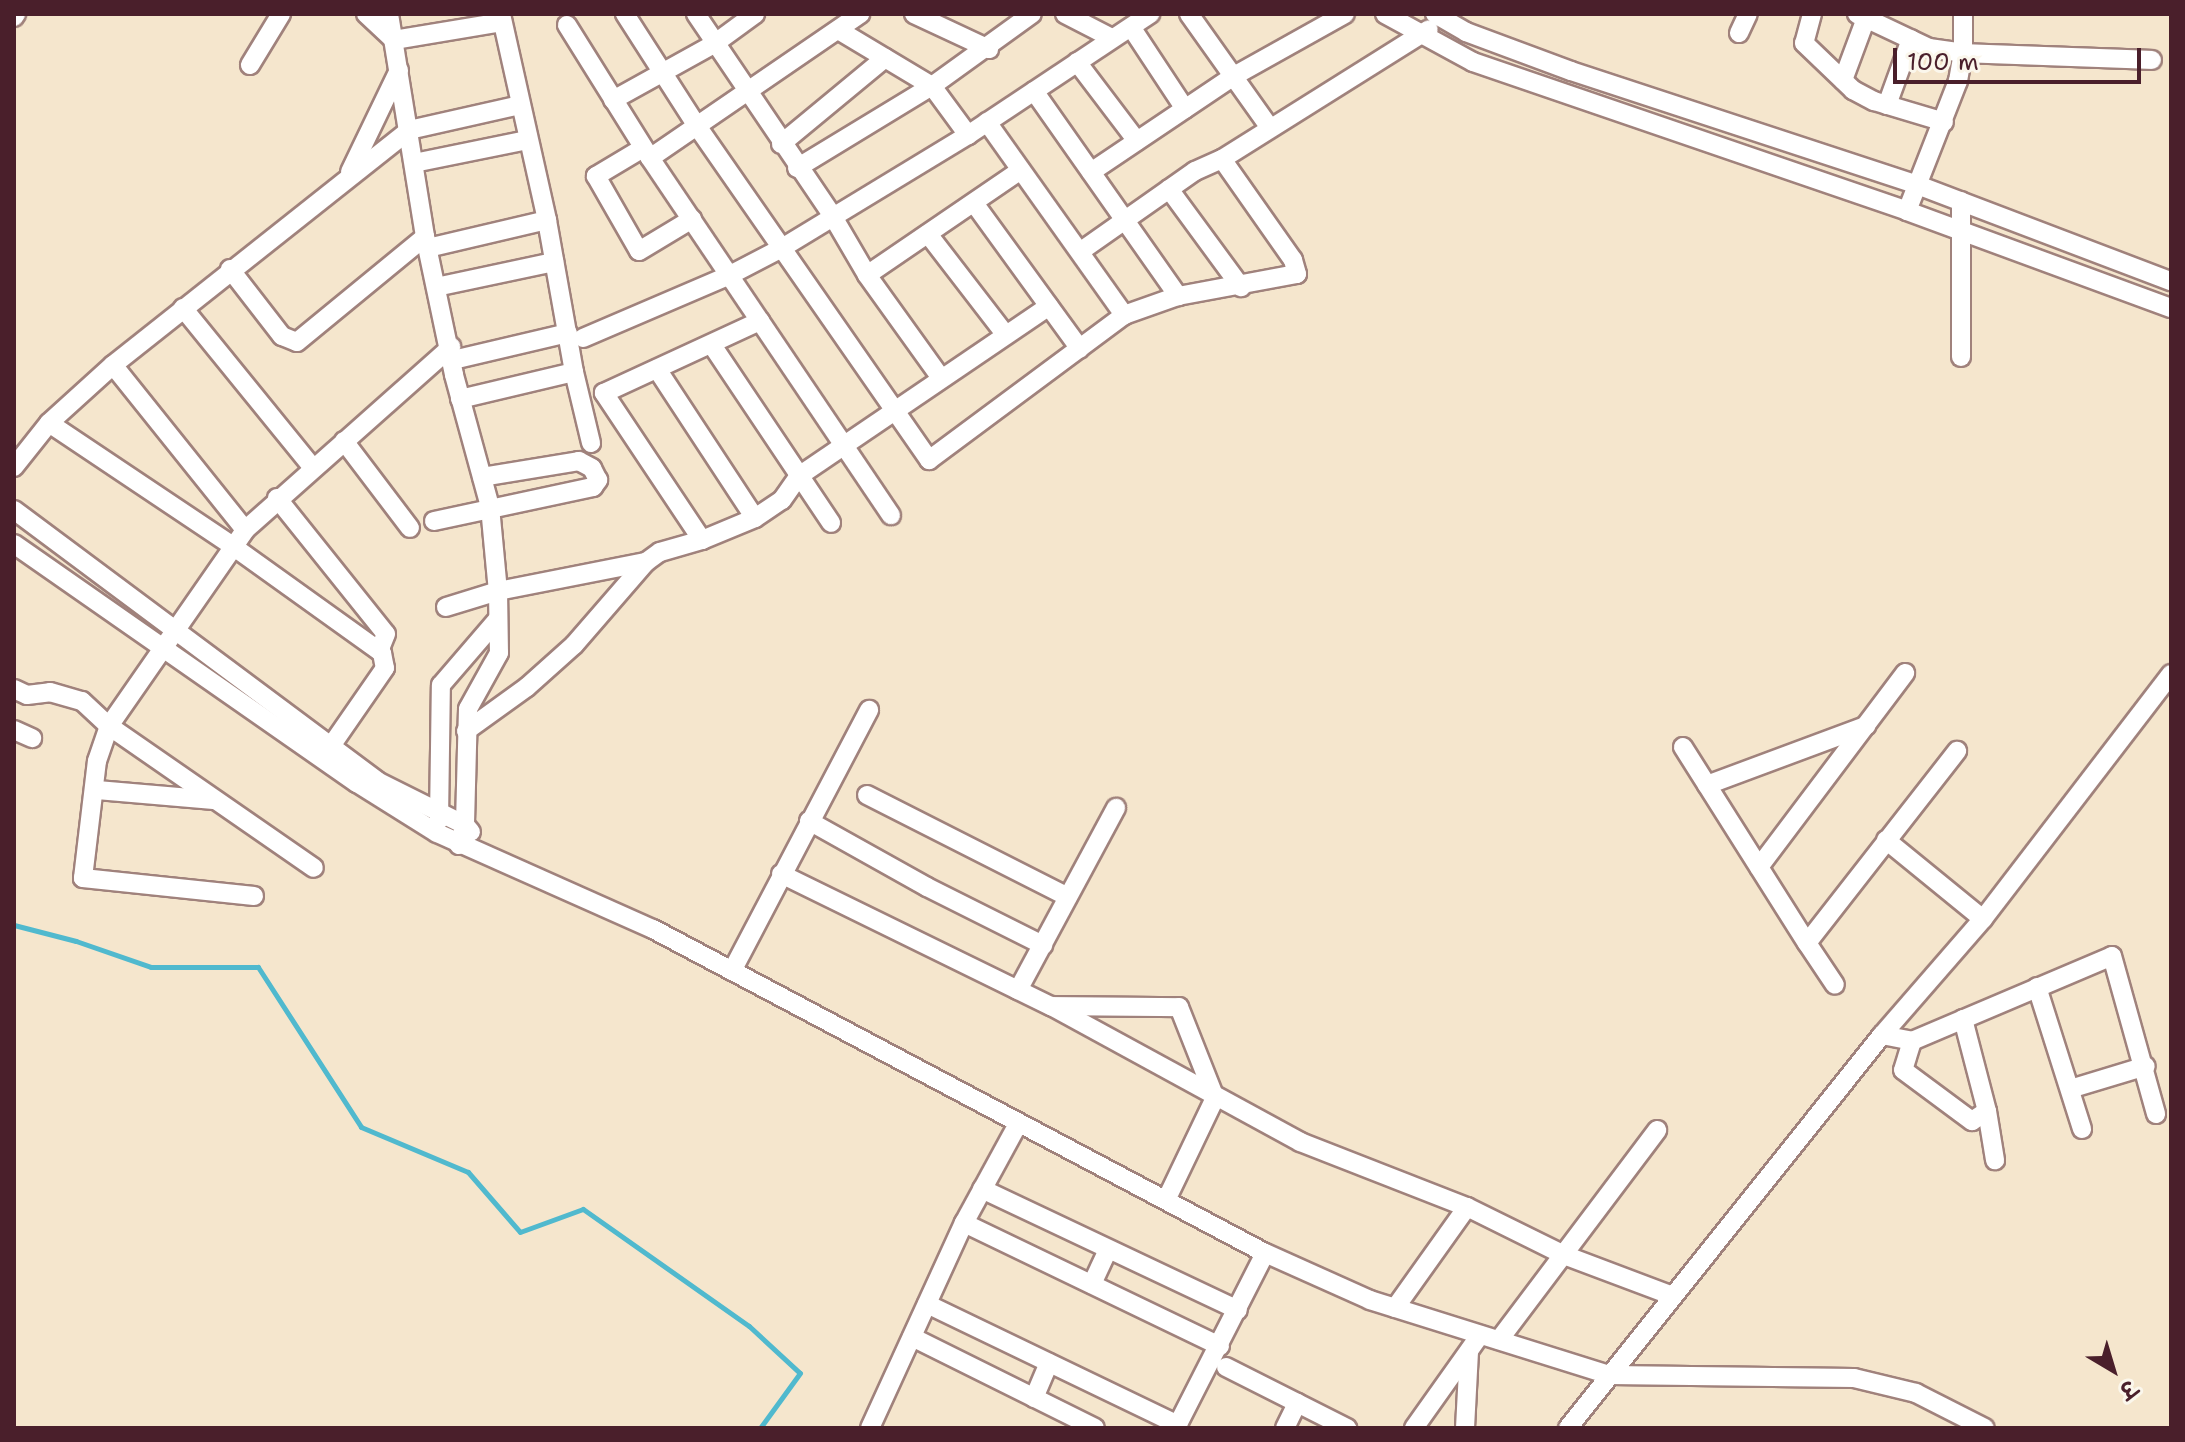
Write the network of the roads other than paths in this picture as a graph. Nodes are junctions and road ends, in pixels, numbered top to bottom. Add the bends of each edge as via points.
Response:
1 (281, 14) edge
2 (366, 14) edge
3 (389, 14) edge
4 (625, 14) edge
5 (696, 14) edge
6 (755, 14) edge
7 (860, 14) edge
8 (914, 14) edge
9 (1032, 14) edge
10 (1065, 14) edge
11 (1150, 14) edge
12 (1189, 14) edge
13 (1345, 14) edge
14 (1385, 14) edge
15 (1748, 14) edge
16 (1812, 14) edge
17 (1963, 14) edge
18 (1445, 16) edge
19 (1862, 16) edge
20 (501, 18) edge
21 (567, 25) dead end
22 (1131, 27) junction
23 (840, 31) junction
24 (1739, 33) dead end
25 (1420, 35) junction
26 (1112, 38) junction
27 (1911, 39) junction
28 (394, 40) junction
29 (714, 44) junction
30 (989, 49) junction
31 (1963, 53) junction
32 (885, 58) junction
33 (2152, 60) dead end
34 (1077, 62) junction
35 (1548, 62) junction
36 (250, 65) dead end
37 (399, 70) junction
38 (663, 73) junction
39 (1234, 76) junction
40 (1843, 80) junction
41 (1538, 85) junction
42 (932, 86) junction
43 (1034, 91) junction
44 (748, 93) junction
45 (613, 100) junction
46 (520, 105) junction
47 (1675, 105) junction
48 (1887, 105) junction
49 (1185, 109) junction
50 (987, 122) junction
51 (1944, 122) junction
52 (697, 126) junction
53 (1270, 128) junction
54 (409, 130) junction
55 (1665, 130) junction
56 (968, 135) junction
57 (527, 140) junction
58 (1137, 141) junction
59 (781, 144) junction
60 (647, 153) junction
61 (1222, 159) junction
62 (414, 163) junction
63 (797, 168) junction
64 (1021, 170) junction
65 (1091, 172) junction
66 (349, 174) junction
67 (1915, 184) junction
68 (1169, 189) junction
69 (1961, 201) junction
70 (974, 203) junction
71 (1907, 211) junction
72 (832, 215) junction
73 (692, 219) junction
74 (547, 220) junction
75 (1125, 222) junction
76 (1960, 231) junction
77 (928, 234) junction
78 (427, 242) junction
79 (782, 248) junction
80 (1081, 251) junction
81 (554, 262) junction
82 (230, 269) junction
83 (730, 275) junction
84 (867, 275) junction
85 (2171, 281) edge
86 (436, 287) junction
87 (1241, 287) junction
88 (1178, 296) junction
89 (1049, 306) junction
90 (183, 308) junction
91 (2171, 308) edge
92 (1124, 315) junction
93 (760, 321) junction
94 (1005, 334) junction
95 (576, 336) junction
96 (712, 345) junction
97 (1080, 349) junction
98 (452, 354) junction
99 (1961, 357) dead end
100 (113, 365) junction
101 (657, 369) junction
102 (574, 372) junction
103 (941, 378) junction
104 (460, 399) junction
105 (893, 411) junction
106 (49, 423) junction
107 (344, 441) junction
108 (591, 443) dead end
109 (843, 447) junction
110 (14, 467) edge
111 (313, 468) junction
112 (799, 476) junction
113 (482, 477) junction
114 (277, 498) junction
115 (490, 507) junction
116 (14, 510) edge
117 (891, 515) dead end
118 (755, 518) junction
119 (434, 521) dead end
120 (831, 523) dead end
121 (410, 528) dead end
122 (245, 530) junction
123 (702, 540) junction
124 (14, 544) edge
125 (234, 547) junction
126 (646, 562) junction
127 (498, 591) junction
128 (446, 607) dead end
129 (497, 620) junction
130 (175, 627) junction
131 (162, 647) junction
132 (379, 651) junction
133 (1905, 673) dead end
134 (2171, 674) edge
135 (14, 689) edge
136 (440, 693) junction
137 (869, 710) dead end
138 (109, 726) junction
139 (1866, 726) junction
140 (14, 730) edge
141 (466, 731) junction
142 (32, 738) dead end
143 (331, 746) junction
144 (1683, 747) dead end
145 (1957, 751) dead end
146 (1707, 785) junction
147 (97, 790) junction
148 (867, 795) dead end
149 (217, 800) junction
150 (1116, 808) dead end
151 (440, 812) junction
152 (809, 821) junction
153 (465, 825) junction
154 (437, 833) junction
155 (1886, 840) junction
156 (459, 845) junction
157 (487, 854) junction
158 (1759, 867) junction
159 (314, 868) dead end
160 (781, 874) junction
161 (254, 896) dead end
162 (1068, 897) junction
163 (1983, 919) junction
164 (1807, 943) junction
165 (1043, 945) junction
166 (732, 971) junction
167 (1835, 985) dead end
168 (2037, 987) junction
169 (1018, 990) junction
170 (1051, 1006) junction
171 (1963, 1019) junction
172 (1882, 1035) junction
173 (1912, 1041) junction
174 (2146, 1066) junction
175 (1903, 1070) junction
176 (2070, 1089) junction
177 (1215, 1098) junction
178 (1987, 1111) junction
179 (2156, 1114) dead end
180 (1018, 1124) junction
181 (2082, 1129) dead end
182 (1657, 1130) dead end
183 (1995, 1160) dead end
184 (982, 1189) junction
185 (1167, 1198) junction
186 (1467, 1207) junction
187 (964, 1223) junction
188 (1108, 1249) junction
189 (1265, 1253) junction
190 (1564, 1255) junction
191 (1092, 1284) junction
192 (1673, 1296) junction
193 (927, 1304) junction
194 (1395, 1308) junction
195 (1238, 1310) junction
196 (1480, 1335) junction
197 (912, 1337) junction
198 (1499, 1340) junction
199 (1220, 1346) junction
200 (1469, 1351) junction
201 (1049, 1363) junction
202 (1226, 1367) dead end
203 (1610, 1375) junction
204 (1034, 1398) junction
205 (1297, 1403) junction
206 (876, 1426) edge
207 (1177, 1426) edge
208 (1095, 1428) edge
209 (1285, 1428) edge
210 (1347, 1428) edge
211 (1414, 1428) edge
212 (1465, 1428) edge
213 (1568, 1428) edge
214 (1985, 1428) edge

1 - 36 street
2 - 28 street
3 - 28 street
4 - 38 street
5 - 29 street
6 - 29 street
7 - 23 street
8 - 30 street
9 - 30 street
10 - 26 street
11 - 22 street
12 - 39 street
13 - 39 street
14 - 25 street
15 - 24 street
16 - 40 street via 1804,43
17 - 31 street
18 - 25 street
18 - 35 street via 1466,32
19 - 27 street
19 - 40 street
20 - 28 street
20 - 46 street
21 - 45 street
22 - 26 street
22 - 49 street
23 - 32 street
23 - 44 street
25 - 41 street via 1457,56
25 - 53 street
26 - 34 street
27 - 31 street via 1929,48
27 - 48 street
28 - 37 street
29 - 38 street
29 - 44 street
30 - 42 street
31 - 33 street
31 - 51 street
32 - 42 street
32 - 59 street
34 - 43 street
34 - 58 street
35 - 41 street
35 - 47 street
37 - 54 street
37 - 66 street
38 - 45 street
38 - 52 street
39 - 49 street
39 - 53 street
40 - 48 street
41 - 55 street
42 - 56 street
42 - 63 street
43 - 50 street
43 - 65 street
44 - 52 street
44 - 59 street
45 - 60 street
46 - 54 street
46 - 57 street
47 - 55 street
47 - 67 street
48 - 51 street
49 - 58 street
50 - 56 street
50 - 64 street
51 - 67 street
52 - 60 street
52 - 79 street
53 - 61 street
54 - 62 street
54 - 66 street
55 - 71 street
56 - 72 street
57 - 62 street
57 - 74 street
58 - 65 street
59 - 63 street
60 - 73 street
60 - 73 street via 596,176 639,251
61 - 68 street
61 - 87 street via 1293,260 1297,274
62 - 78 street
63 - 72 street
64 - 70 street
64 - 80 street
65 - 75 street
66 - 82 street
67 - 69 street
67 - 71 street
68 - 75 street
68 - 87 street
69 - 76 street
69 - 85 street
70 - 77 street
70 - 89 street
71 - 76 street
72 - 79 street
72 - 84 street
73 - 83 street
74 - 78 street
74 - 81 street
75 - 80 street
75 - 88 street
76 - 91 street
76 - 99 street
77 - 84 street
77 - 94 street
78 - 82 street via 297,342 282,336
78 - 86 street
79 - 83 street
79 - 105 street
80 - 92 street
81 - 86 street
81 - 95 street
82 - 90 street
83 - 93 street
83 - 95 street
84 - 103 street
86 - 98 street
87 - 88 street
88 - 92 street
89 - 94 street
89 - 97 street
90 - 100 street
90 - 111 street
92 - 97 street
93 - 96 street
93 - 109 street
94 - 103 street
95 - 98 street
95 - 102 street
96 - 101 street
96 - 112 street
97 - 105 street via 929,460
98 - 104 street
98 - 107 street
100 - 106 street
100 - 122 street
101 - 118 street
101 - 123 street via 604,393
102 - 104 street
102 - 108 street
103 - 105 street
104 - 113 street
105 - 109 street
106 - 110 street
106 - 125 street
107 - 111 street
107 - 121 street
109 - 112 street
109 - 117 street
111 - 114 street
112 - 118 street via 782,500
112 - 120 street
113 - 115 street
113 - 115 street via 579,461 592,468 598,480 593,487
114 - 122 street
114 - 132 street via 386,634
115 - 119 street
115 - 127 street
116 - 130 street
118 - 123 street
122 - 125 street
123 - 126 street via 660,552
124 - 131 street
125 - 130 street
125 - 132 street
126 - 127 street
126 - 141 street via 574,645
127 - 128 street
127 - 129 street
129 - 136 street via 445,677
129 - 141 street via 499,653 471,700
130 - 131 street
130 - 143 street
131 - 138 street
131 - 154 street
132 - 143 street via 385,668
133 - 139 street
134 - 163 street
135 - 138 street via 82,701
136 - 141 street
136 - 151 street
137 - 152 street
138 - 147 street via 97,761
138 - 149 street
139 - 146 street
139 - 158 street
140 - 142 street
141 - 153 street
143 - 151 street via 377,781
144 - 146 street
145 - 155 street
146 - 158 street
147 - 149 street
147 - 161 street via 83,878
148 - 162 street
149 - 159 street
150 - 162 street
151 - 153 street
151 - 154 street
152 - 160 street
152 - 165 street
153 - 156 street
153 - 157 street
154 - 156 street
155 - 163 street
155 - 164 street
156 - 157 street
157 - 166 street
158 - 164 street
160 - 166 street
160 - 169 street
162 - 165 street
163 - 172 street
164 - 167 street
165 - 169 street
166 - 180 street
168 - 171 street
168 - 174 street via 2112,956
168 - 176 street
169 - 170 street
170 - 177 street
170 - 177 street via 1179,1007
171 - 173 street
171 - 178 street
172 - 173 street
172 - 175 street
172 - 192 street
173 - 175 street
174 - 176 street
174 - 179 street
175 - 178 street via 1972,1121
176 - 181 street
177 - 185 street
177 - 186 street via 1300,1142
178 - 183 street
180 - 184 street
180 - 185 street
182 - 190 street
184 - 187 street
184 - 188 street
185 - 189 street
186 - 190 street
186 - 194 street
187 - 191 street
187 - 193 street
188 - 191 street
188 - 195 street
189 - 194 street
189 - 195 street
190 - 192 street
190 - 198 street
191 - 199 street
192 - 203 street
193 - 197 street
193 - 201 street
194 - 196 street
195 - 199 street
196 - 198 street
196 - 200 street
197 - 204 street
197 - 206 street
198 - 203 street
199 - 207 street
200 - 211 street
200 - 212 street
201 - 204 street
201 - 207 street
202 - 205 street
203 - 213 street
203 - 214 street via 1854,1378 1916,1393
204 - 208 street
205 - 209 street
205 - 210 street

